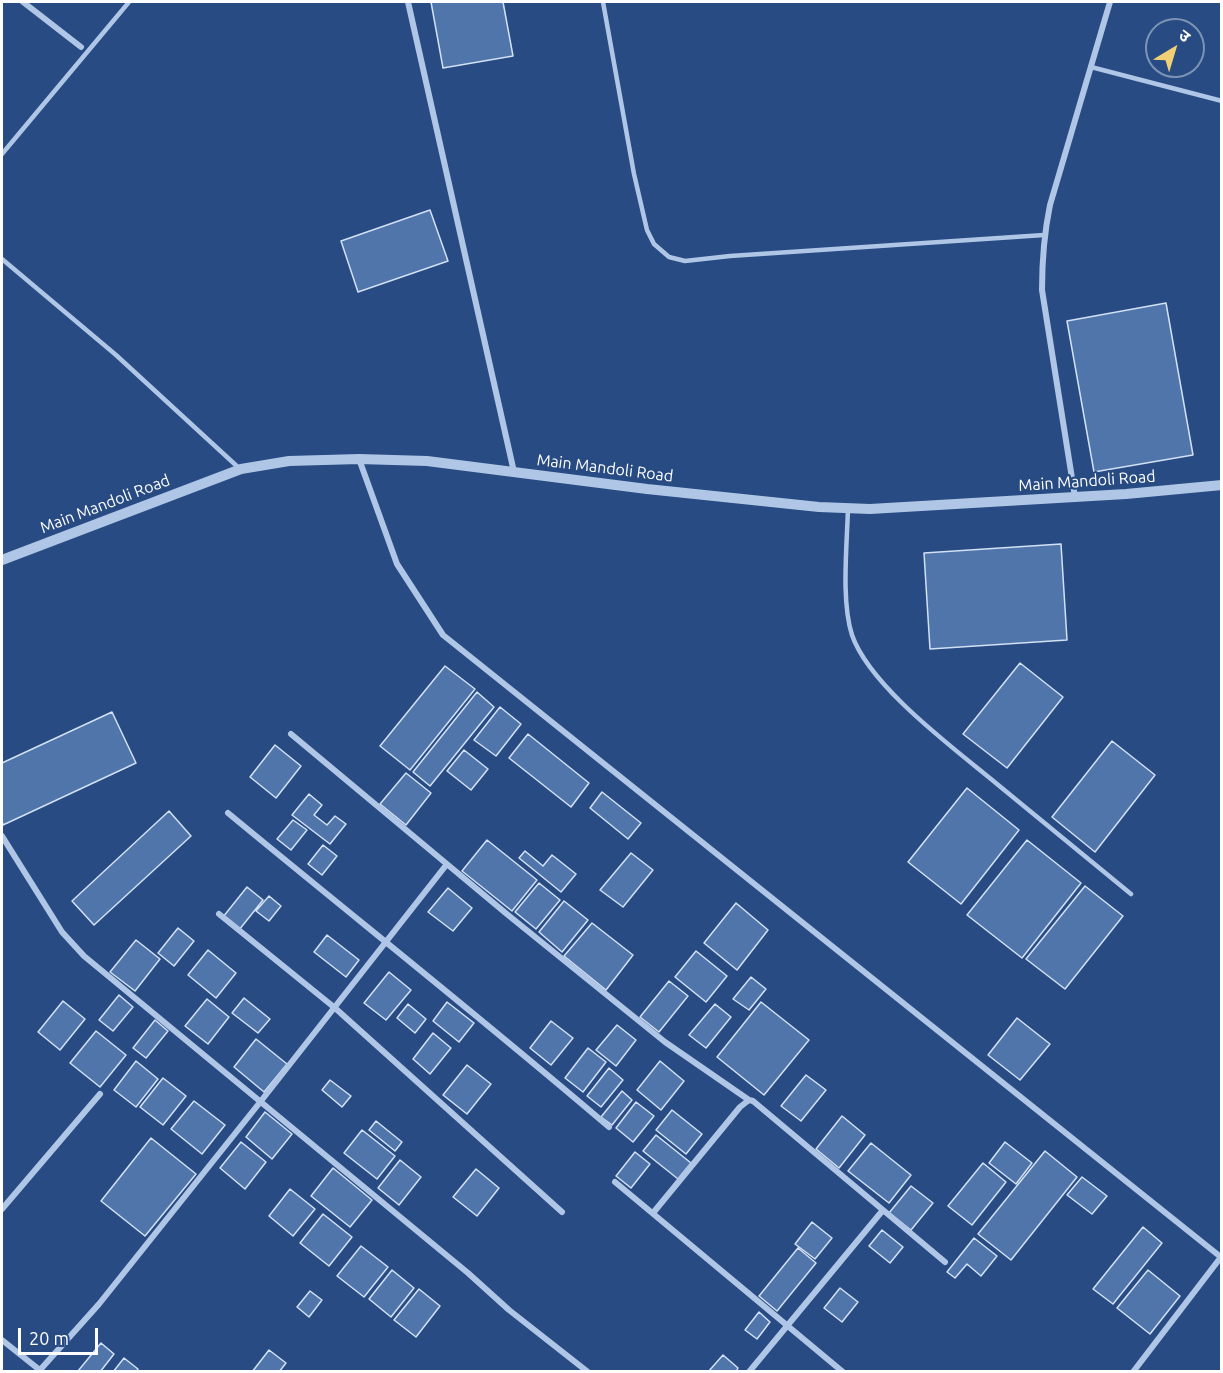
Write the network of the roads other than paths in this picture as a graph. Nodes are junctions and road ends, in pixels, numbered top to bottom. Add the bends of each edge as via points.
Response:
1 (23, 2) edge
2 (129, 2) edge
3 (408, 2) edge
4 (603, 2) edge
5 (1110, 2) edge
6 (81, 47) dead end
7 (1090, 67) junction
8 (1221, 101) edge
9 (2, 154) edge
10 (1044, 235) junction
11 (2, 259) edge
12 (359, 459) junction
13 (241, 469) junction
14 (514, 472) junction
15 (1221, 485) edge
16 (1075, 496) junction
17 (848, 508) junction
18 (2, 560) edge
19 (291, 734) dead end
20 (228, 813) dead end
21 (2, 836) edge
22 (447, 864) junction
23 (1131, 894) dead end
24 (219, 914) dead end
25 (386, 943) junction
26 (335, 1008) junction
27 (100, 1094) dead end
28 (749, 1100) junction
29 (261, 1101) junction
30 (609, 1127) dead end
31 (615, 1182) dead end
32 (2, 1209) edge
33 (883, 1210) junction
34 (562, 1212) dead end
35 (653, 1214) junction
36 (1221, 1257) edge
37 (945, 1262) dead end
38 (787, 1326) junction
39 (2, 1340) edge
40 (40, 1371) edge
41 (588, 1371) edge
42 (749, 1371) edge
43 (843, 1371) edge
44 (1133, 1371) edge

1 - 6 street
2 - 9 lane
3 - 14 street
4 - 10 lane via 648,230 654,244 669,257 685,261
5 - 7 street
7 - 8 lane
7 - 10 street
10 - 16 street via 1042,290
11 - 13 lane via 116,355
12 - 13 street, Main Mandoli Road via 289,461
12 - 14 street, Main Mandoli Road via 427,461
12 - 36 street via 397,564 443,636
13 - 18 street, Main Mandoli Road
14 - 17 street, Main Mandoli Road
15 - 16 street, Main Mandoli Road
16 - 17 street, Main Mandoli Road
17 - 23 lane via 847,607 853,636 866,660 889,690 929,728
19 - 22 street
20 - 25 street
21 - 29 street via 62,932 84,956
22 - 25 street
22 - 28 street via 665,1042
24 - 26 street
25 - 26 street
25 - 30 street
26 - 29 street
26 - 34 street
27 - 32 street
28 - 33 street
28 - 35 street
29 - 40 street via 99,1304
29 - 41 street via 509,1310
31 - 35 street
33 - 37 street
33 - 38 street
35 - 38 street
36 - 44 street
38 - 42 street
38 - 43 street
39 - 40 street

